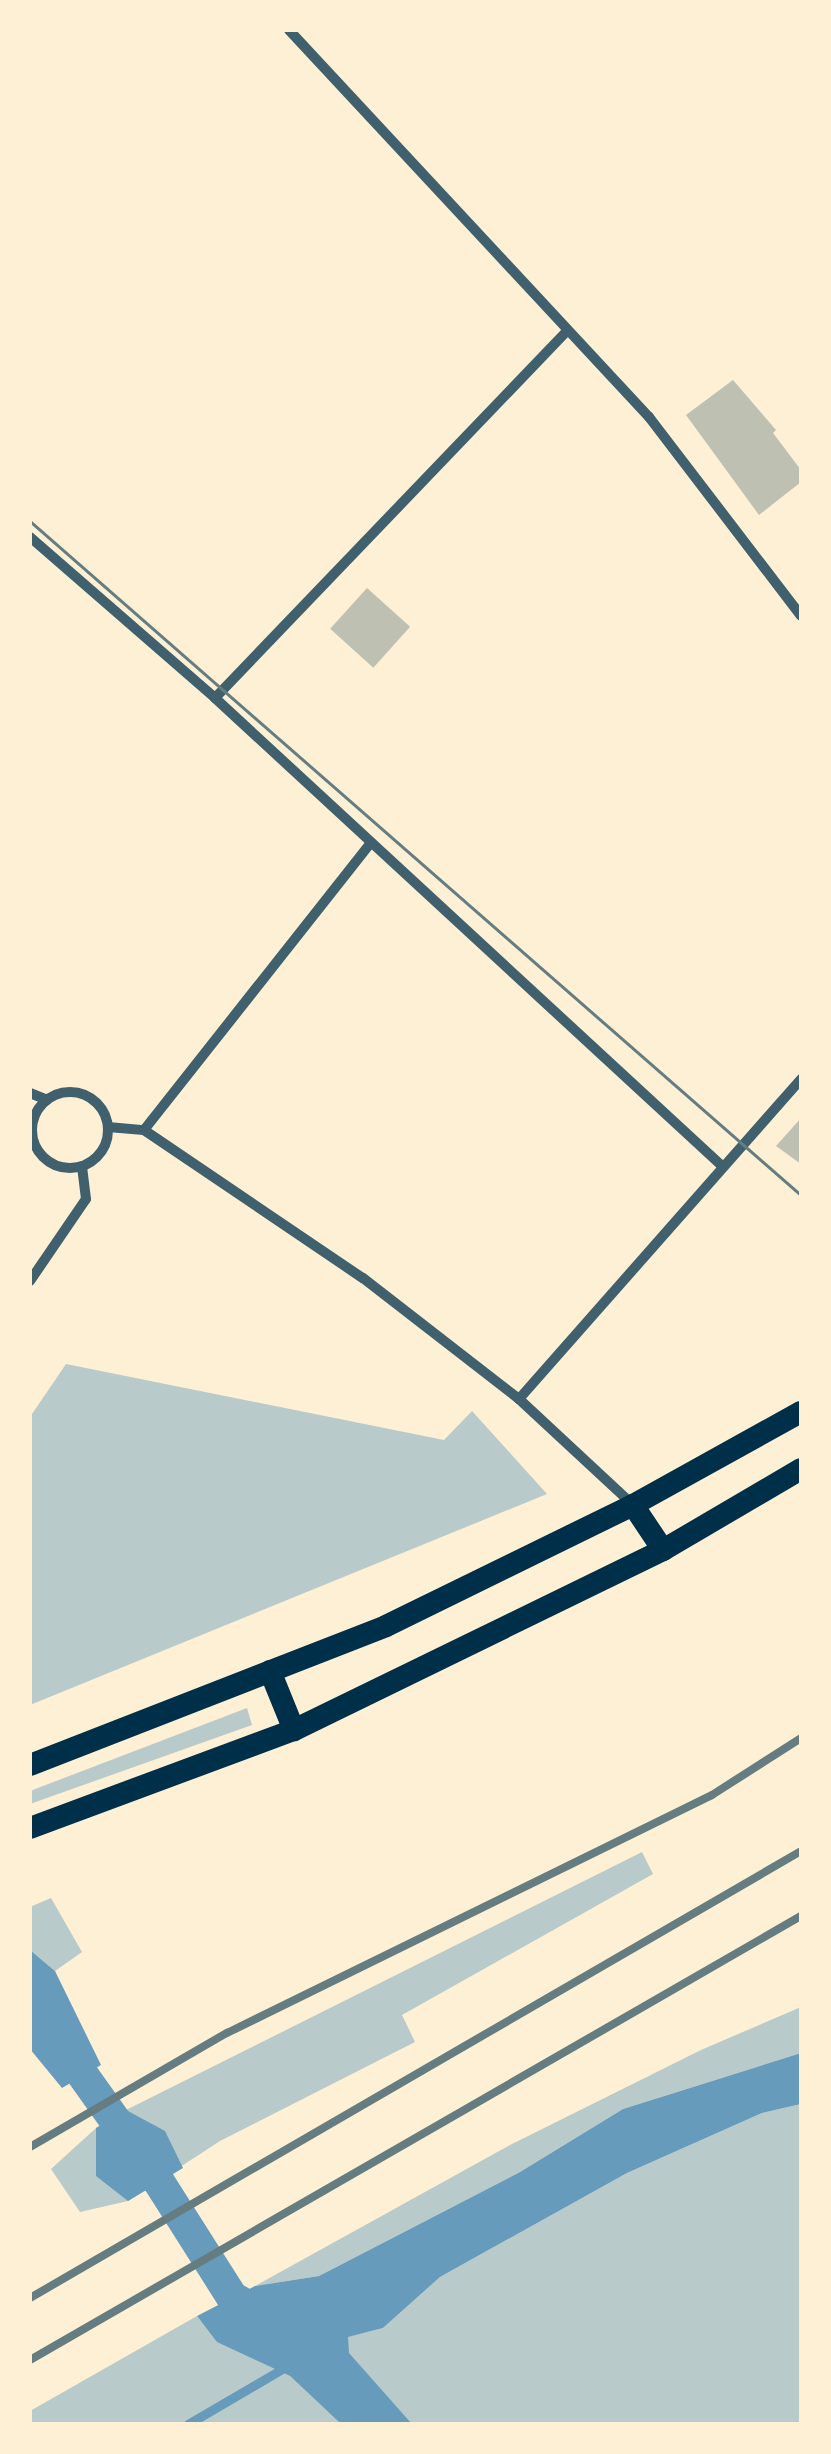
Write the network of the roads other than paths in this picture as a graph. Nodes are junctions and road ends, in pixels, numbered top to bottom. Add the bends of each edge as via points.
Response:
1 (289, 30) edge
2 (566, 331) junction
3 (30, 537) edge
4 (801, 616) edge
5 (215, 698) junction
6 (371, 843) junction
7 (801, 1079) edge
8 (30, 1093) edge
9 (47, 1100) junction
10 (108, 1127) junction
11 (144, 1130) junction
12 (33, 1146) edge
13 (82, 1166) junction
14 (724, 1168) junction
15 (30, 1282) edge
16 (519, 1399) junction
17 (801, 1412) edge
18 (801, 1470) edge
19 (633, 1505) junction
20 (663, 1550) junction
21 (270, 1671) junction
22 (294, 1730) junction
23 (30, 1765) edge
24 (30, 1828) edge

1 - 2 street
2 - 4 street via 648,416
2 - 5 street
3 - 5 street
5 - 6 street
6 - 11 street
6 - 14 street
7 - 14 street
8 - 9 street
9 - 10 street via 69,1092 90,1098
9 - 12 street via 34,1121
10 - 11 street
10 - 13 street via 103,1150
11 - 16 street via 362,1278
12 - 13 street via 60,1167
13 - 15 street via 86,1198
14 - 16 street
16 - 19 street
17 - 19 main road
18 - 20 main road
19 - 20 main road
19 - 21 main road via 386,1626
20 - 22 main road
21 - 22 main road
21 - 23 main road
22 - 24 main road

